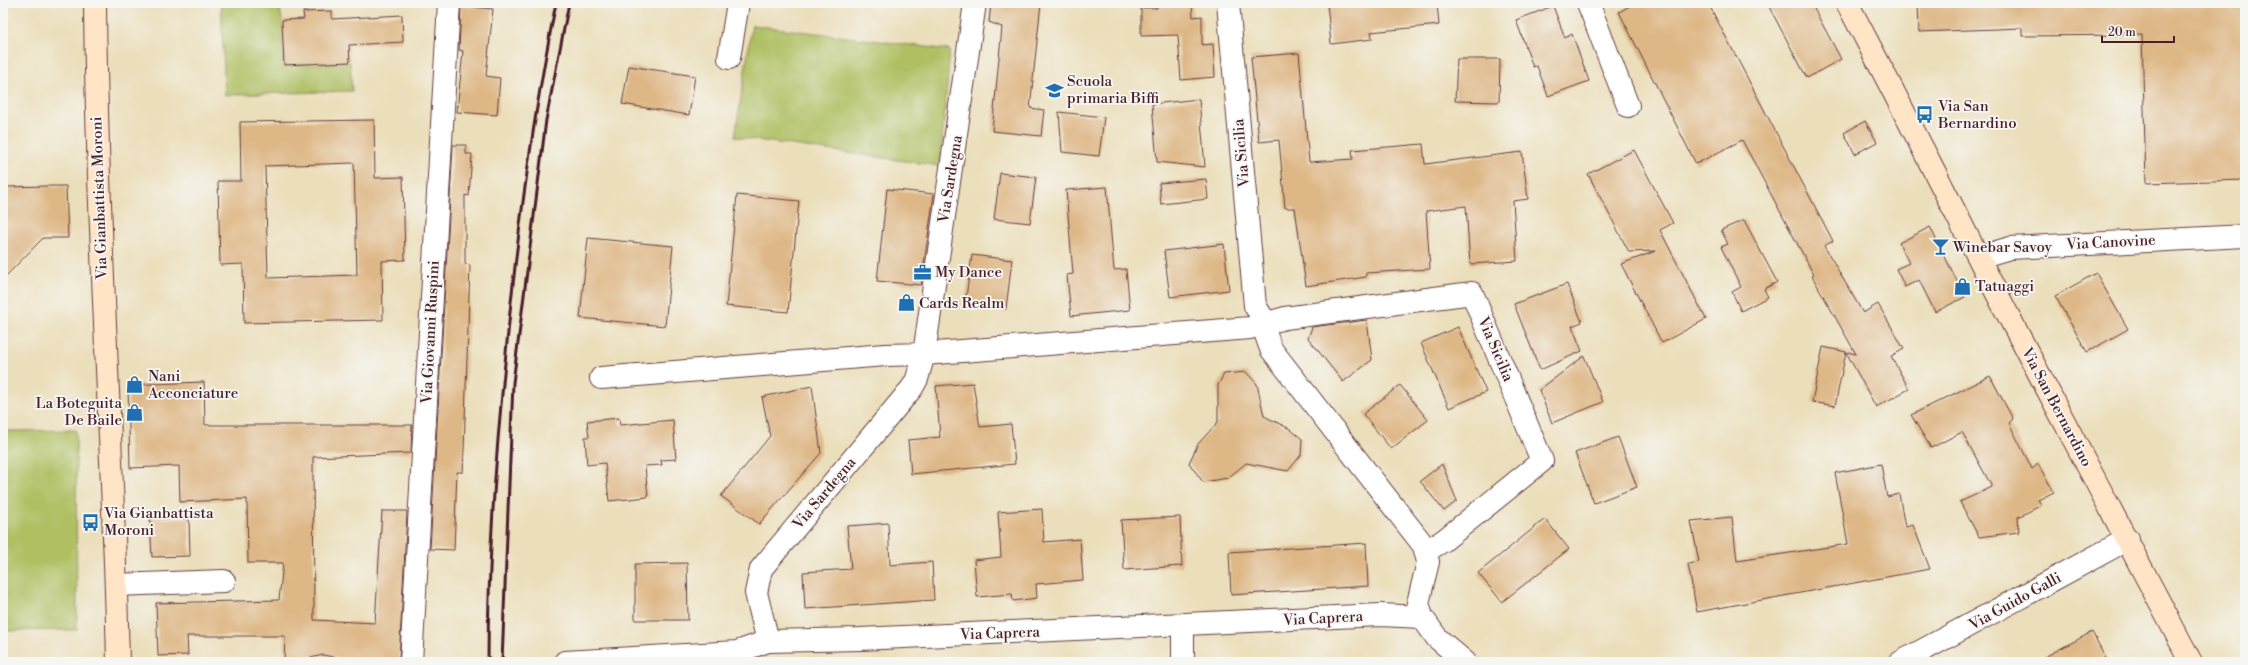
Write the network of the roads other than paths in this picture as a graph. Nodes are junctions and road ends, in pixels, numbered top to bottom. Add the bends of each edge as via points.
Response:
1 (95, 3) edge
2 (449, 3) edge
3 (738, 3) edge
4 (975, 3) edge
5 (1228, 3) edge
6 (1588, 3) edge
7 (1847, 3) edge
8 (728, 58) dead end
9 (1628, 106) dead end
10 (2245, 236) edge
11 (1979, 257) junction
12 (1267, 324) junction
13 (924, 354) junction
14 (601, 378) dead end
15 (2128, 540) junction
16 (1426, 551) junction
17 (224, 581) dead end
18 (116, 585) junction
19 (1422, 617) junction
20 (1183, 625) junction
21 (768, 641) junction
22 (118, 662) edge
23 (411, 662) edge
24 (575, 662) edge
25 (1183, 662) edge
26 (1465, 662) edge
27 (1901, 662) edge
28 (2191, 662) edge

1 - 18 main road, Via Gianbattista Moroni via 100,255 115,519
2 - 23 street, Via Giovanni Ruspini
3 - 8 street
4 - 13 street, Via Sardegna
5 - 12 street, Via Sicilia via 1255,306
6 - 9 street
7 - 11 main road, Via San Bernardino
10 - 11 street, Via Canovine via 2010,248
11 - 15 main road, Via San Bernardino
12 - 13 street via 1250,328
12 - 16 street, Via Sicilia via 1266,335 1271,349
12 - 16 street, Via Sicilia via 1285,318 1472,293 1542,461 1443,541
13 - 14 street
13 - 21 street, Via Sardegna via 912,388 761,569 756,593
15 - 27 street, Via Guido Galli
15 - 28 main road, Via San Bernardino
16 - 19 street via 1427,573 1418,603
17 - 18 street
18 - 22 main road, Via Gianbattista Moroni
19 - 20 street, Via Caprera via 1380,616
19 - 26 street via 1437,638
20 - 21 street, Via Caprera
20 - 25 street
21 - 24 street, Via Caprera via 737,652

